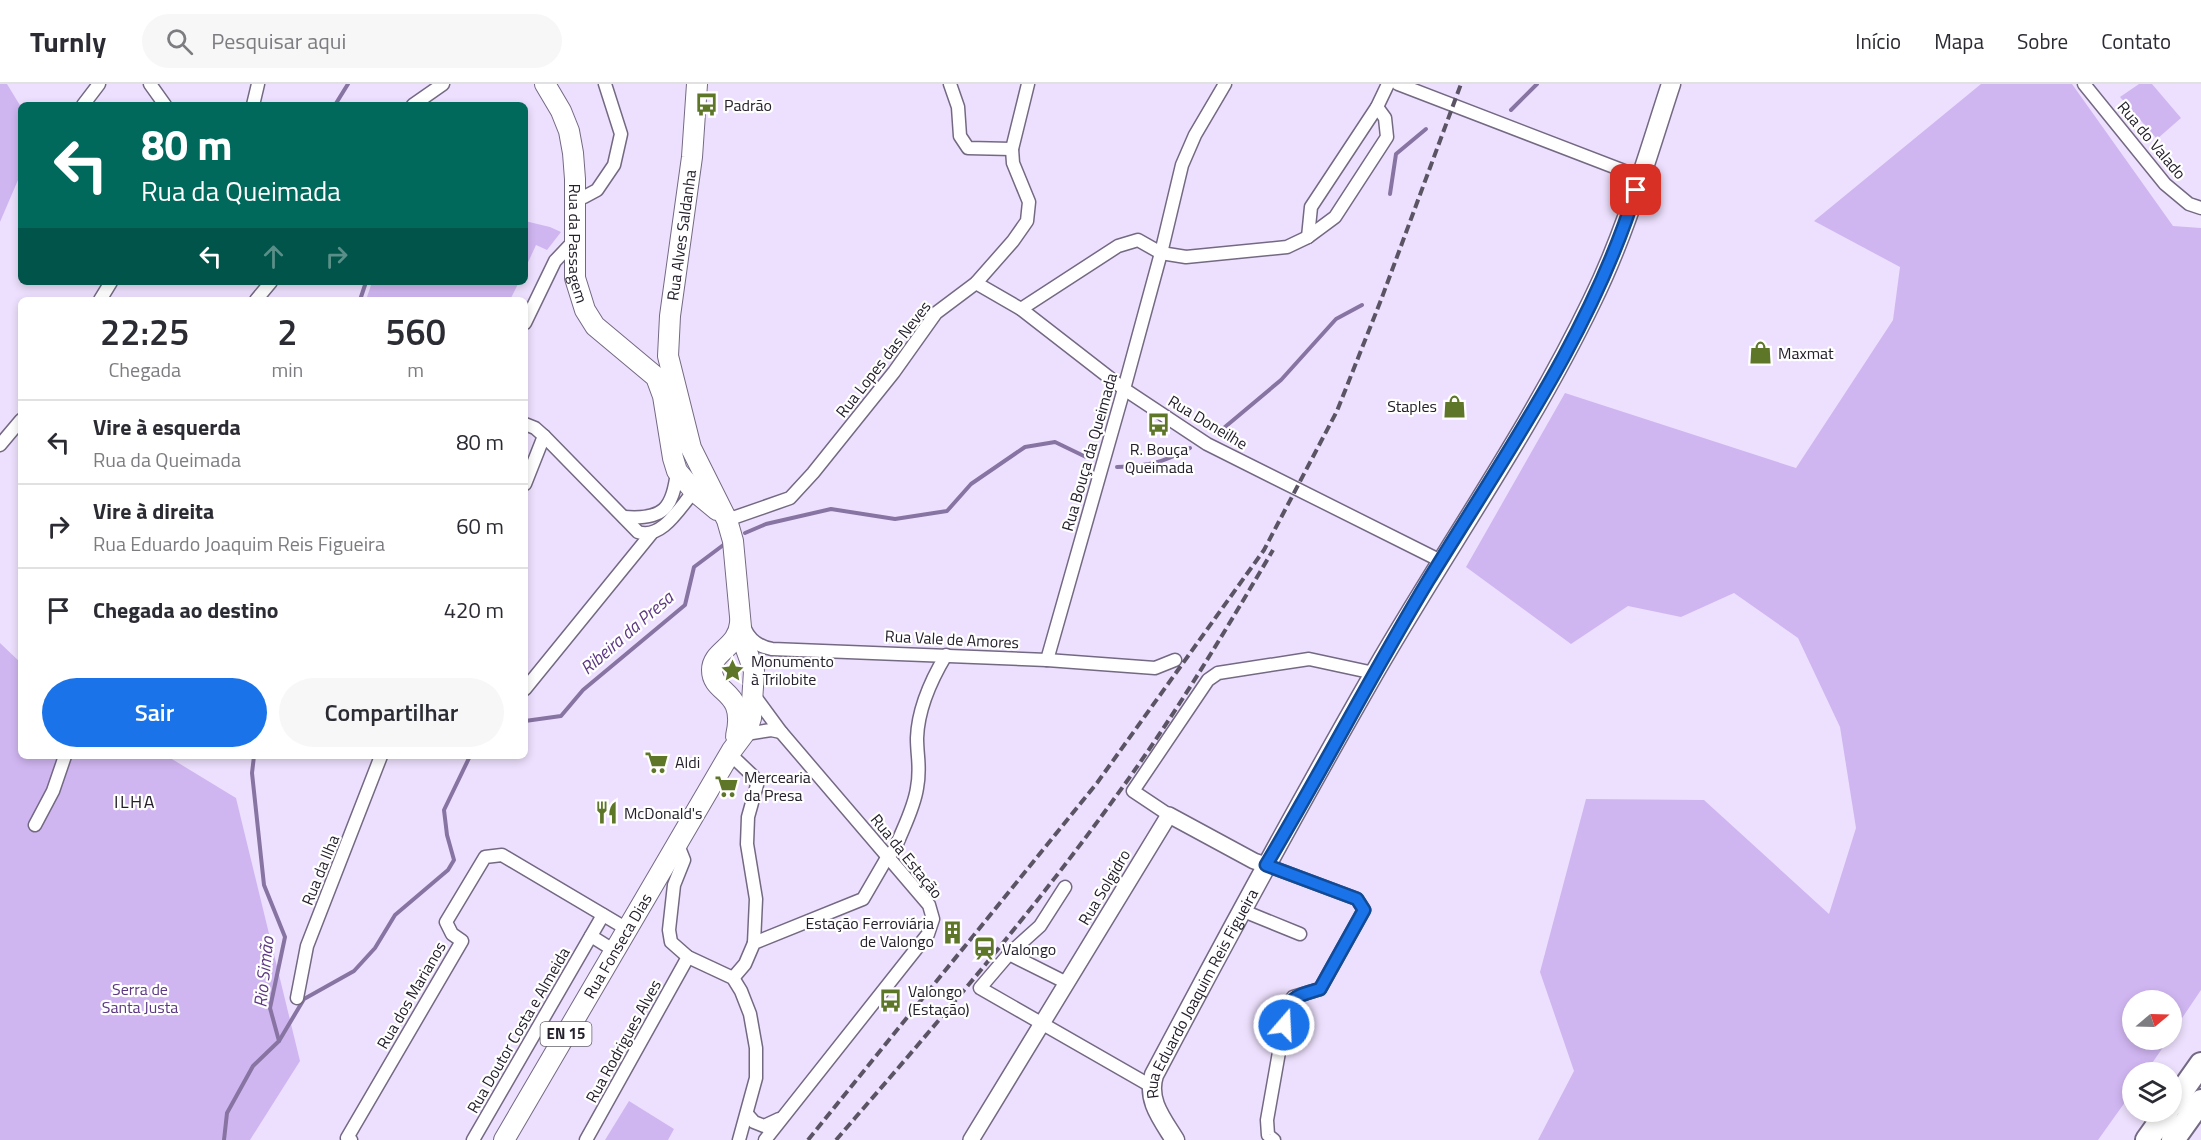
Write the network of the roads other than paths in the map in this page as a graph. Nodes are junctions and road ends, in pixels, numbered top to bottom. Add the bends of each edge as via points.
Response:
1 (99, 84) edge
2 (150, 84) edge
3 (258, 84) edge
4 (443, 84) edge
5 (545, 84) edge
6 (604, 84) edge
7 (697, 84) edge
8 (950, 84) edge
9 (1028, 84) edge
10 (1225, 84) edge
11 (1388, 84) edge
12 (1398, 84) edge
13 (1671, 84) edge
14 (2084, 84) edge
15 (85, 102) edge
16 (163, 102) edge
17 (254, 102) edge
18 (417, 102) edge
19 (1377, 107) junction
20 (1012, 149) junction
21 (1640, 177) junction
22 (575, 198) junction
23 (2201, 208) edge
24 (1308, 237) junction
25 (574, 241) junction
26 (1161, 253) junction
27 (976, 283) junction
28 (268, 285) edge
29 (258, 297) edge
30 (1021, 309) junction
31 (528, 317) edge
32 (667, 376) junction
33 (1125, 389) junction
34 (18, 424) edge
35 (528, 425) edge
36 (544, 436) junction
37 (0, 445) edge
38 (691, 448) junction
39 (677, 471) junction
40 (528, 476) edge
41 (694, 491) junction
42 (624, 517) junction
43 (727, 520) junction
44 (651, 534) junction
45 (1441, 561) junction
46 (740, 621) junction
47 (945, 655) junction
48 (1047, 660) junction
49 (1175, 660) dead end
50 (751, 661) junction
51 (1374, 673) junction
52 (528, 685) edge
53 (728, 694) junction
54 (769, 717) junction
55 (781, 732) junction
56 (745, 739) junction
57 (64, 759) edge
58 (380, 759) edge
59 (1169, 815) junction
60 (35, 825) dead end
61 (678, 845) junction
62 (888, 856) junction
63 (1266, 865) junction
64 (1065, 887) dead end
65 (1241, 910) junction
66 (603, 915) junction
67 (627, 928) junction
68 (1300, 934) dead end
69 (591, 936) junction
70 (754, 943) junction
71 (615, 951) junction
72 (1009, 954) junction
73 (688, 957) junction
74 (733, 978) junction
75 (1067, 983) junction
76 (297, 998) dead end
77 (1042, 1024) junction
78 (2201, 1064) edge
79 (1151, 1086) junction
80 (2182, 1091) edge
81 (2201, 1101) edge
82 (747, 1114) junction
83 (780, 1119) junction
84 (2160, 1122) edge
85 (348, 1139) edge
86 (473, 1140) edge
87 (504, 1140) edge
88 (586, 1140) edge
89 (739, 1140) edge
90 (765, 1140) edge
91 (971, 1140) edge
92 (1174, 1140) edge
93 (1274, 1140) edge
94 (2147, 1140) edge
95 (2173, 1140) edge

1 - 15 street
2 - 16 street
3 - 17 street
4 - 18 street
5 - 22 main road, Rua da Passagem via 569,131
6 - 22 street via 621,134 614,165 597,190
7 - 32 main road, Rua Alves Saldanha via 692,156 670,316
8 - 20 street via 958,107 960,136 968,148
9 - 20 street, Rua Lopes das Neves
10 - 26 street, Rua Bouça da Queimada via 1182,165
11 - 19 street
12 - 21 street
13 - 21 main road, Rua Eduardo Joaquim Reis Figueira
14 - 23 street, Rua do Valado via 2165,184 2189,204
19 - 24 street via 1311,207
19 - 24 street via 1385,118 1388,137 1335,217
20 - 27 street, Rua Lopes das Neves via 1013,163 1029,202 1028,221
21 - 45 main road, Rua Eduardo Joaquim Reis Figueira via 1611,258 1558,369
22 - 25 main road, Rua da Passagem
24 - 26 street via 1287,247 1186,258
25 - 31 street via 555,261
25 - 32 main road, Rua da Passagem via 579,295 595,326
26 - 30 street via 1138,240 1118,246
26 - 33 street, Rua Bouça da Queimada
27 - 30 street, Rua Doneilhe
27 - 43 street, Rua Lopes das Neves via 936,313 894,372 790,498
28 - 29 street
30 - 33 street, Rua Doneilhe
32 - 38 main road, Rua Fonseca Dias
32 - 39 main road via 663,396
33 - 45 street, Rua Doneilhe via 1207,444
33 - 48 street, Rua Bouça da Queimada
34 - 37 street
35 - 36 street
36 - 40 street
36 - 42 street
38 - 41 main road via 697,477
38 - 43 main road, Rua Fonseca Dias
39 - 41 main road
39 - 42 street via 670,503 660,513 644,518
41 - 43 main road
41 - 44 street via 664,526
42 - 44 street via 638,532
43 - 46 main road, Rua Fonseca Dias via 733,541
44 - 52 street
45 - 51 main road, Rua Eduardo Joaquim Reis Figueira
46 - 50 street via 751,639
46 - 50 main road, Rua Fonseca Dias via 737,636
47 - 48 street, Rua Vale de Amores
47 - 50 street, Rua Vale de Amores
47 - 62 street via 925,698 917,737 921,765 917,791 895,849
48 - 49 street, Rua Vale de Amores via 1155,668
50 - 53 main road via 749,683
50 - 53 main road, Rua Fonseca Dias via 719,654 712,666 714,680
50 - 54 street, Rua da Estação
50 - 56 main road, Rua Fonseca Dias via 751,718
51 - 59 street via 1309,659 1218,673 1208,680 1133,791
51 - 63 main road, Rua Eduardo Joaquim Reis Figueira
53 - 56 main road, Rua Fonseca Dias via 739,711
54 - 55 street, Rua da Estação
54 - 56 street via 769,724
55 - 56 street
55 - 62 street, Rua da Estação
56 - 61 main road, Rua Fonseca Dias
56 - 70 street via 757,784 748,817 747,844 756,899
57 - 60 street
58 - 76 street, Rua da Ilha via 307,946
59 - 63 street
59 - 75 street, Rua Solgidro
61 - 67 main road, Rua Fonseca Dias
61 - 73 street via 684,860 674,885 669,930 671,942
62 - 70 street via 863,899
62 - 83 street, Rua da Estação via 929,905 933,919 928,933
63 - 65 main road, Rua Eduardo Joaquim Reis Figueira
63 - 93 street via 1357,899 1364,910 1320,989 1293,997 1287,1006 1267,1120 1268,1135
64 - 72 street via 1040,926
65 - 68 street
65 - 79 main road, Rua Eduardo Joaquim Reis Figueira
66 - 67 street, Rua dos Marianos
66 - 69 street, Rua Doutor Costa e Almeida
66 - 85 street, Rua dos Marianos via 502,855 485,857 446,922 452,934 462,941
67 - 71 main road, Rua Fonseca Dias / EN 15
69 - 71 street
69 - 86 street, Rua Doutor Costa e Almeida
70 - 74 street via 745,964
71 - 87 main road, Rua Fonseca Dias / EN 15
72 - 75 street
72 - 77 street via 980,988
73 - 74 street
73 - 88 street, Rua Rodrigues Alves
74 - 82 street via 750,1014 756,1048 756,1078
75 - 77 street, Rua Solgidro
77 - 79 street
77 - 91 street, Rua Solgidro
78 - 80 highway
79 - 92 main road, Rua Eduardo Joaquim Reis Figueira via 1153,1104
81 - 95 highway
82 - 83 street via 764,1126
82 - 89 street
83 - 90 street, Rua da Estação
84 - 94 highway

